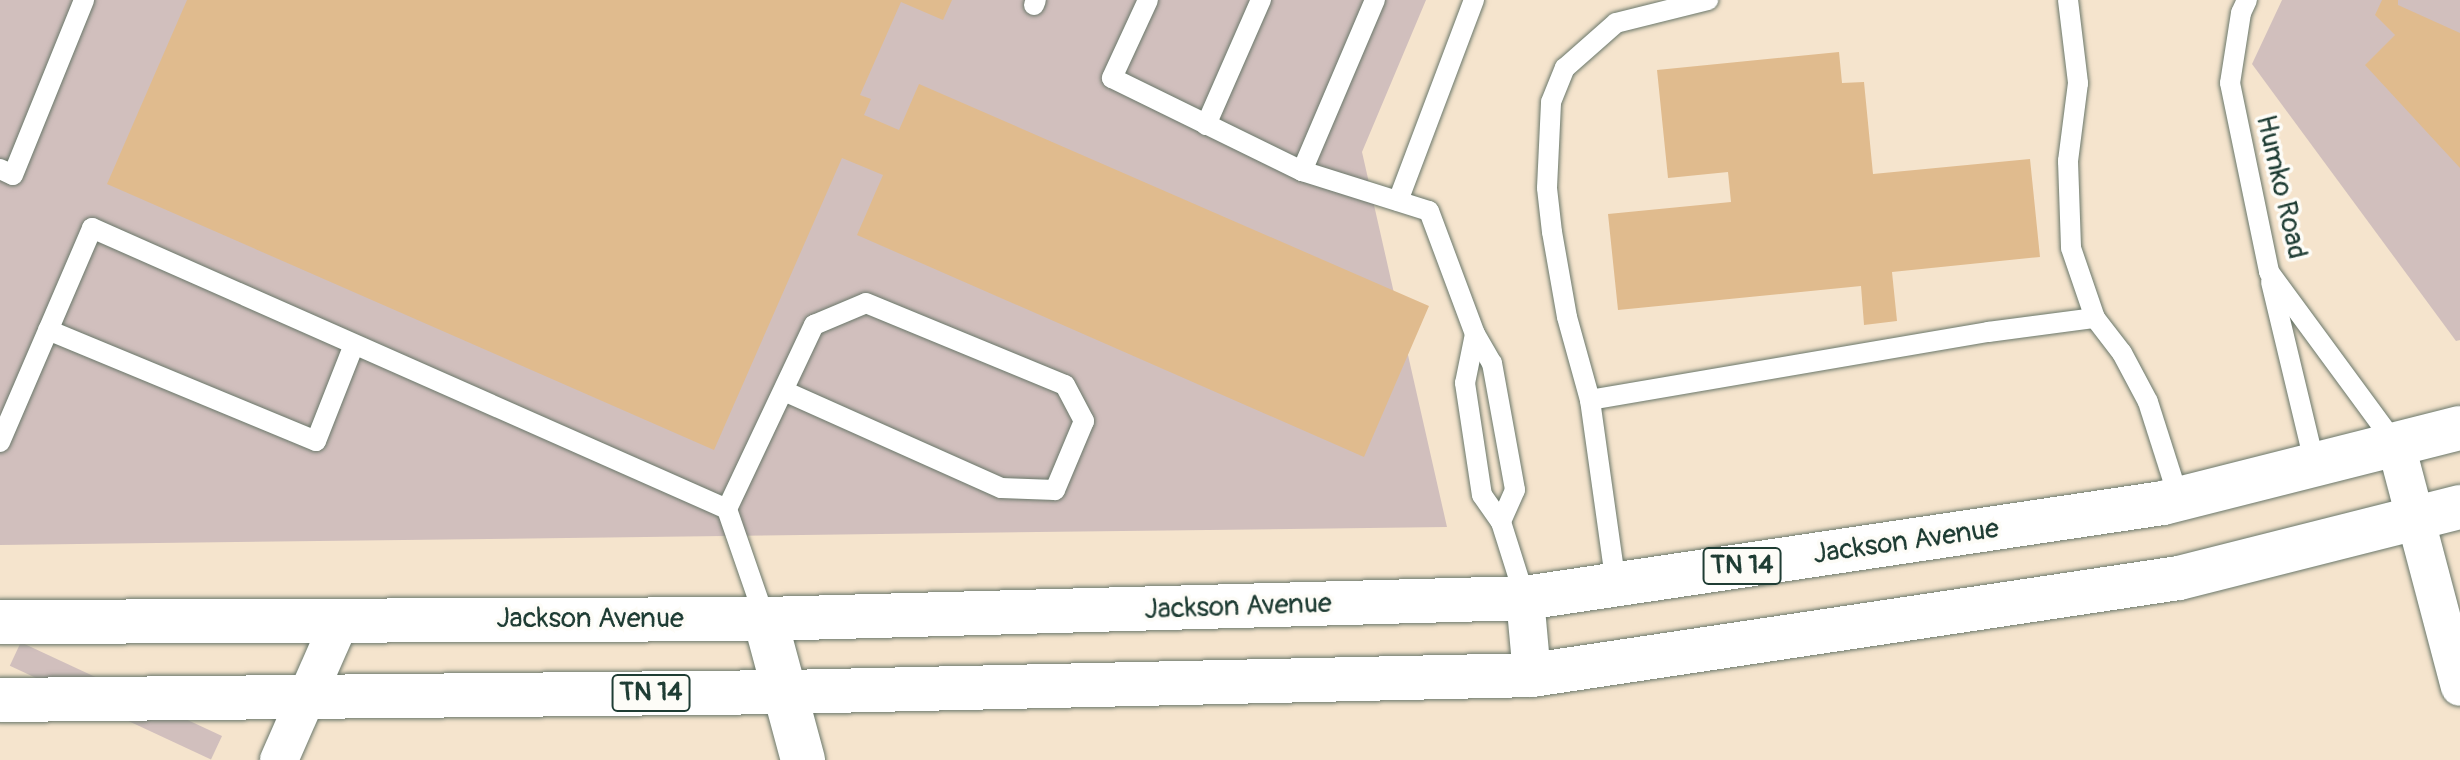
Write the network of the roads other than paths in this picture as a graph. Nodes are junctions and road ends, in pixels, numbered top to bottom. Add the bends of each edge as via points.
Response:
1 (84, 0) edge
2 (1148, 0) edge
3 (1261, 0) edge
4 (1375, 0) edge
5 (1474, 0) edge
6 (1708, 0) edge
7 (2068, 0) edge
8 (2247, 0) edge
9 (1206, 125) junction
10 (0, 169) edge
11 (1302, 171) junction
12 (1398, 201) junction
13 (2269, 272) junction
14 (2095, 318) junction
15 (48, 330) junction
16 (1475, 334) junction
17 (353, 347) junction
18 (784, 391) junction
19 (1590, 400) junction
20 (2460, 428) edge
21 (0, 442) edge
22 (2396, 445) junction
23 (2315, 465) junction
24 (2179, 499) junction
25 (2460, 507) edge
26 (727, 509) junction
27 (2415, 519) junction
28 (1501, 522) junction
29 (1616, 585) junction
30 (1525, 598) junction
31 (341, 619) junction
32 (765, 619) junction
33 (0, 622) edge
34 (1532, 675) junction
35 (2460, 687) edge
36 (785, 692) junction
37 (307, 696) junction
38 (0, 700) edge
39 (279, 760) edge
40 (803, 760) edge

1 - 10 lane via 13,175
2 - 9 lane via 1112,78
3 - 9 lane
4 - 11 lane
5 - 12 lane
6 - 19 lane via 1616,23 1565,68 1551,102 1547,188 1552,232 1567,317
7 - 14 lane via 2078,83 2068,161 2071,248
8 - 13 lane, Humko Road via 2230,83
9 - 11 lane
11 - 12 lane
12 - 16 lane via 1429,211
13 - 22 lane, Humko Road
13 - 23 lane
14 - 19 lane
14 - 24 lane via 2122,353 2148,402
15 - 17 lane via 316,441
15 - 17 lane via 92,228
15 - 21 lane
16 - 28 lane via 1465,383 1482,495
16 - 28 lane via 1492,363 1515,490
17 - 26 lane
18 - 18 lane via 814,325 866,303 1065,385 1084,421 1055,490 1001,488
18 - 26 lane
19 - 29 lane
20 - 22 main road, Jackson Avenue / TN 14
22 - 23 main road, Jackson Avenue / TN 14
22 - 27 street
23 - 24 main road, Jackson Avenue / TN 14
24 - 29 main road, Jackson Avenue / TN 14
25 - 27 main road, TN 14
26 - 32 lane
27 - 34 main road, TN 14 via 2179,578
27 - 35 street
28 - 30 lane
29 - 30 main road, Jackson Avenue / TN 14
30 - 32 main road, Jackson Avenue / TN 14
30 - 34 street
31 - 32 main road, Jackson Avenue / TN 14
31 - 33 main road, Jackson Avenue / TN 14
31 - 37 street
32 - 36 main road
34 - 36 main road, TN 14
36 - 37 main road, TN 14
36 - 40 main road
37 - 38 main road, TN 14
37 - 39 street

